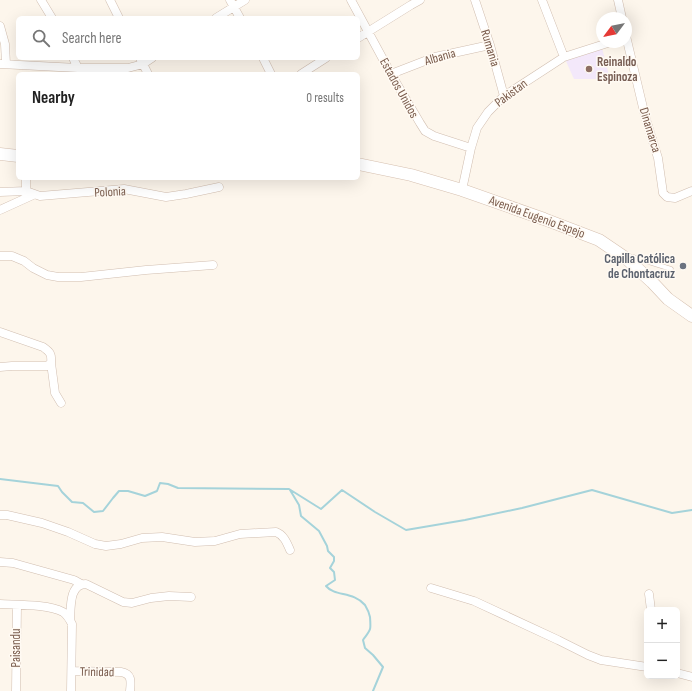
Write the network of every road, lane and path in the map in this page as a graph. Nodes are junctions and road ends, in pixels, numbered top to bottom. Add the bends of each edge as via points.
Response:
1 (41, 0) edge
2 (110, 0) edge
3 (244, 0) edge
4 (351, 0) edge
5 (420, 0) edge
6 (475, 0) edge
7 (542, 0) edge
8 (618, 0) edge
9 (410, 2) edge
10 (232, 3) edge
11 (621, 12) edge
12 (51, 16) edge
13 (118, 16) edge
14 (218, 16) edge
15 (239, 16) edge
16 (360, 16) edge
17 (360, 16) edge
18 (0, 26) edge
19 (368, 31) junction
20 (360, 37) edge
21 (490, 45) junction
22 (596, 47) edge
23 (629, 48) edge
24 (564, 57) junction
25 (74, 60) edge
26 (263, 60) edge
27 (323, 60) edge
28 (142, 61) edge
29 (3, 64) edge
30 (79, 71) edge
31 (147, 72) edge
32 (271, 72) edge
33 (304, 72) edge
34 (391, 74) junction
35 (504, 96) junction
36 (471, 148) junction
37 (0, 154) edge
38 (16, 156) edge
39 (360, 164) edge
40 (26, 180) edge
41 (220, 187) dead end
42 (462, 190) junction
43 (692, 191) edge
44 (0, 192) edge
45 (29, 193) junction
46 (0, 210) edge
47 (0, 256) edge
48 (627, 258) junction
49 (213, 265) dead end
50 (671, 268) dead end
51 (692, 316) edge
52 (0, 332) edge
53 (51, 363) junction
54 (0, 367) edge
55 (61, 403) dead end
56 (0, 515) edge
57 (290, 550) dead end
58 (0, 562) edge
59 (81, 584) junction
60 (432, 588) dead end
61 (649, 594) dead end
62 (191, 597) dead end
63 (0, 604) edge
64 (17, 605) junction
65 (651, 607) edge
66 (71, 622) junction
67 (644, 667) edge
68 (72, 671) junction
69 (680, 674) edge
70 (692, 677) edge
71 (16, 691) edge
72 (71, 691) edge
73 (130, 691) edge

1 - 12 street
2 - 13 street
3 - 10 street
4 - 16 street, Estados Unidos
5 - 9 street
6 - 21 street, Rumania
7 - 24 street
8 - 11 street
9 - 19 street
10 - 14 street
10 - 15 street
17 - 19 street, Estados Unidos
18 - 29 street via 5,44
19 - 20 street
19 - 34 street, Estados Unidos
21 - 34 street, Albania via 435,57
21 - 35 street, Rumania
22 - 24 street, Pakistan
23 - 43 street, Dinamarca via 658,158 663,193 667,198 675,198
24 - 35 street, Pakistan
25 - 30 street
26 - 32 street
27 - 33 street
28 - 30 street via 128,68
28 - 31 street
29 - 30 street
34 - 36 street, Estados Unidos via 425,131
35 - 36 street, Pakistan via 477,128
36 - 42 street, Pakistan
37 - 38 main road
39 - 42 main road, Avenida Eugenio Espejo via 411,175
40 - 45 street
41 - 45 street, Polonia via 166,197 124,189 40,196
42 - 48 main road, Avenida Eugenio Espejo via 589,236
44 - 45 street, Polonia
45 - 46 street
47 - 49 street via 12,256 47,275 58,277
48 - 50 lane via 633,257
48 - 51 main road, Avenida Eugenio Espejo via 668,299
52 - 53 street via 43,347 49,352
53 - 54 street via 47,366
53 - 55 street via 55,393
56 - 57 street via 42,523 106,546 142,538 162,537 195,542 215,541 240,534 276,532 285,538
58 - 59 street via 13,563
59 - 62 street via 123,602 169,596
59 - 66 street via 73,594
60 - 67 street via 474,601 601,660
61 - 65 street
63 - 64 street
64 - 66 street via 51,608 64,613
64 - 71 street, Paisandu
66 - 68 street
68 - 72 street
68 - 73 street, Trinidad via 126,673 131,681
69 - 70 street

